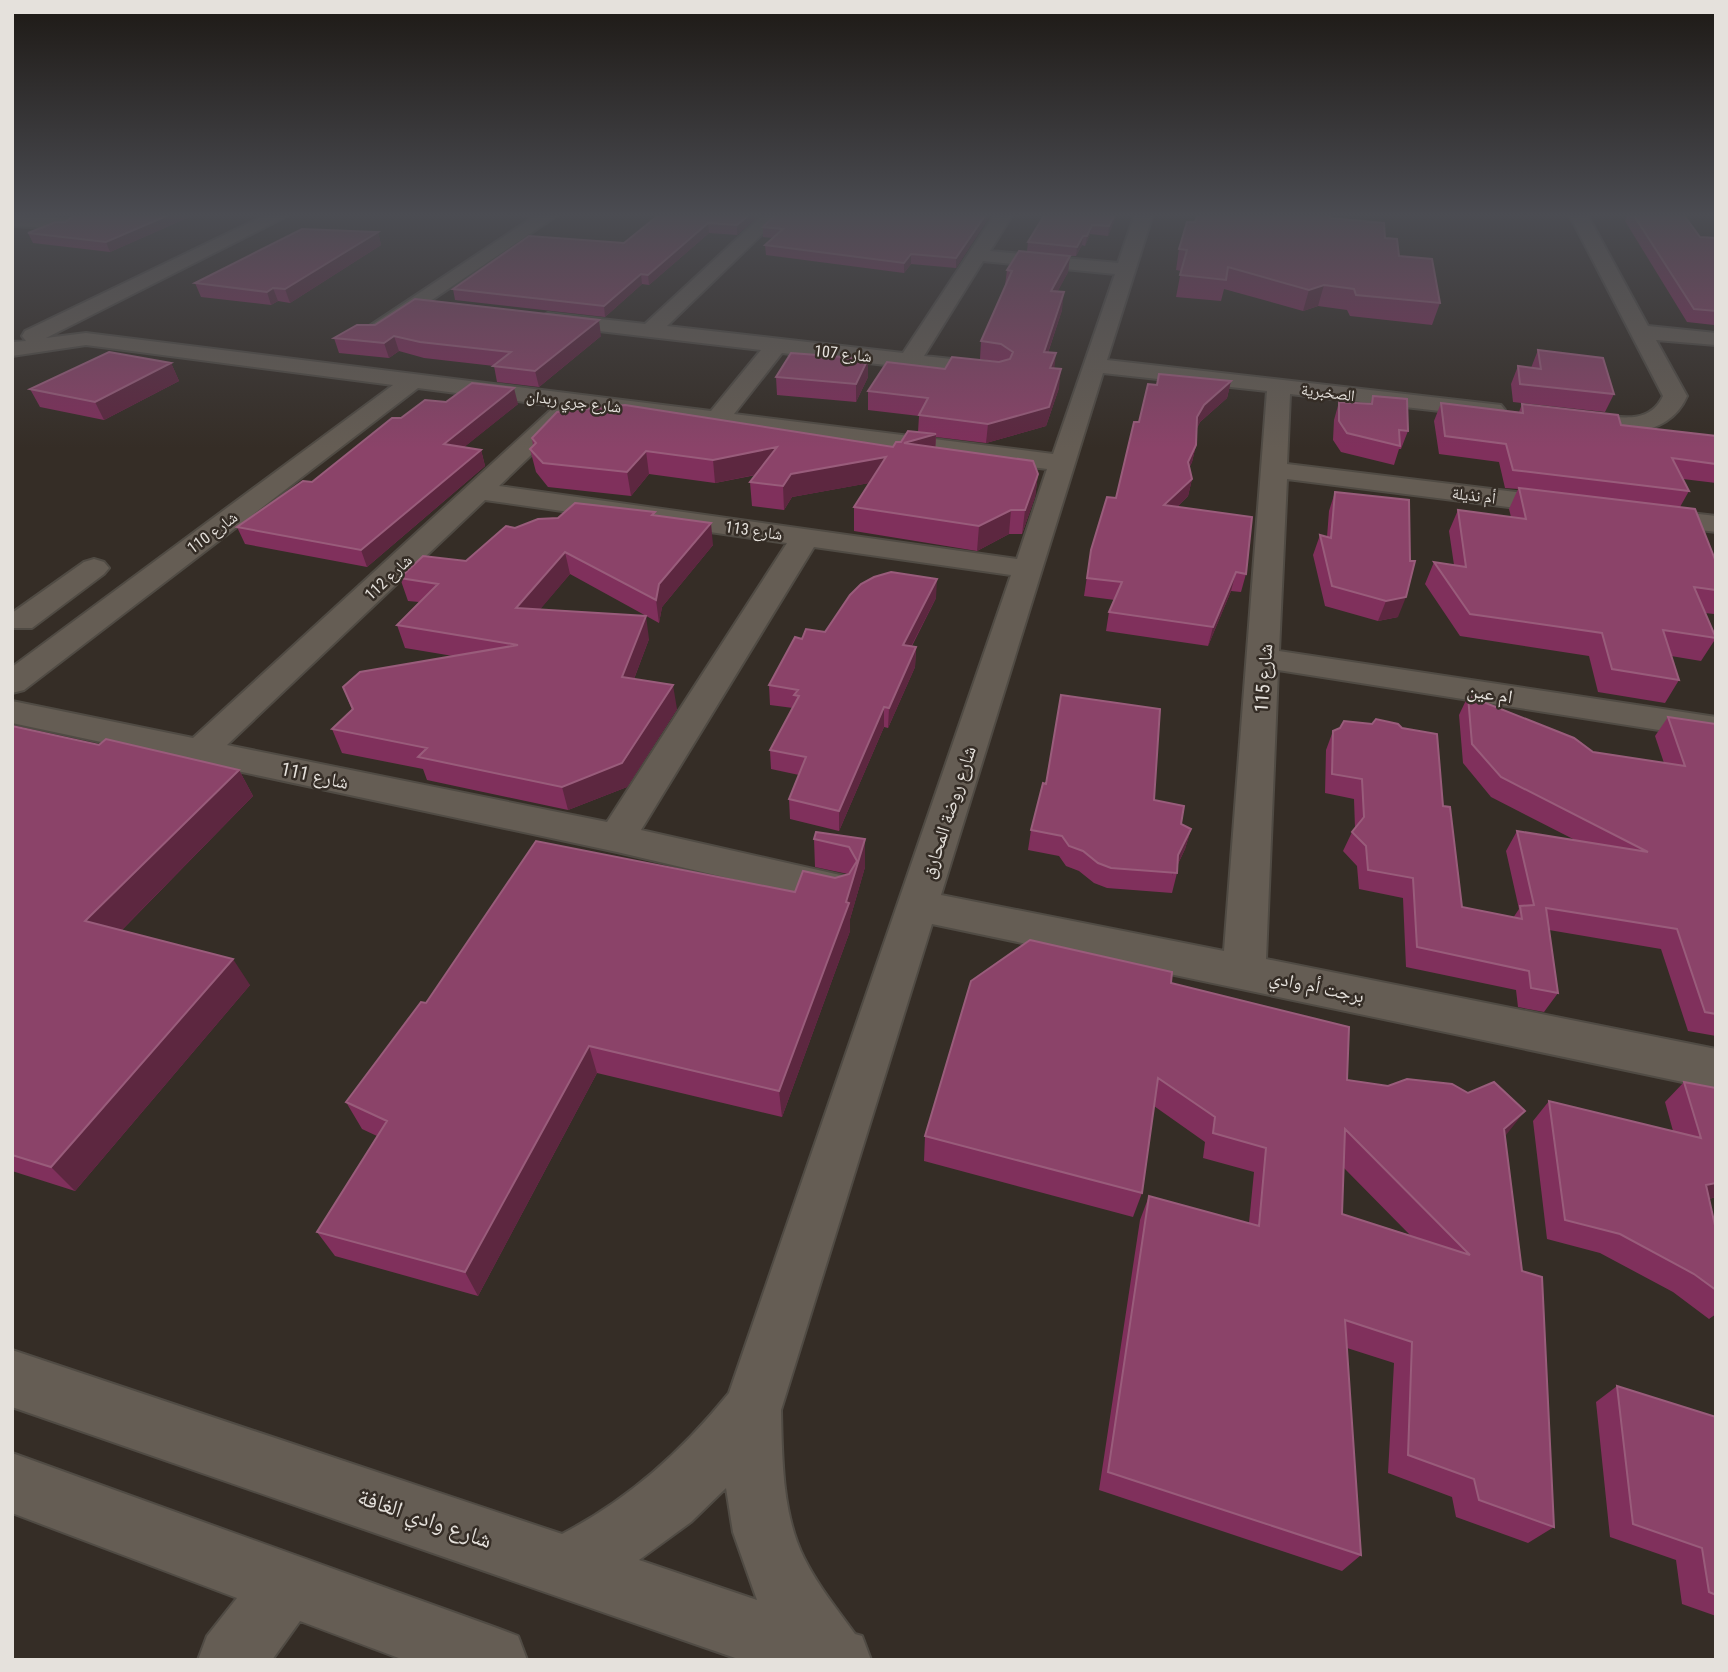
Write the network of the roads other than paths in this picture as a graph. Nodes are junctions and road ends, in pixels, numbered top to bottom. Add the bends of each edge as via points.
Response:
1 (89, 292) edge
2 (123, 292) edge
3 (432, 292) edge
4 (691, 292) edge
5 (954, 292) edge
6 (1120, 292) edge
7 (1620, 292) edge
8 (414, 304) junction
9 (442, 307) edge
10 (525, 317) edge
11 (70, 318) junction
12 (12, 329) edge
13 (650, 331) junction
14 (1642, 332) junction
15 (370, 333) edge
16 (86, 339) junction
17 (1716, 340) edge
18 (776, 346) junction
19 (12, 347) edge
20 (910, 360) junction
21 (1095, 365) junction
22 (998, 371) edge
23 (413, 381) junction
24 (1279, 386) junction
25 (574, 401) junction
26 (1520, 413) edge
27 (1547, 416) edge
28 (717, 419) junction
29 (1061, 463) junction
30 (1275, 470) junction
31 (481, 491) junction
32 (1592, 509) edge
33 (1619, 513) edge
34 (1716, 524) edge
35 (805, 538) junction
36 (94, 568) dead end
37 (1027, 569) junction
38 (20, 624) edge
39 (79, 632) junction
40 (1265, 658) junction
41 (12, 683) edge
42 (12, 712) edge
43 (1716, 728) edge
44 (200, 751) junction
45 (617, 838) junction
46 (835, 888) edge
47 (917, 905) junction
48 (1244, 970) junction
49 (1716, 1069) edge
50 (12, 1378) edge
51 (752, 1410) junction
52 (12, 1483) edge
53 (566, 1566) junction
54 (288, 1584) junction
55 (835, 1659) edge
56 (231, 1660) edge
57 (494, 1660) edge

1 - 12 street
2 - 11 street
3 - 8 street
4 - 13 street
5 - 20 street
6 - 21 street, شارع روضة المحارق
7 - 14 street
8 - 9 street
8 - 15 street
10 - 13 street, شارع 107
11 - 16 street via 72,330
11 - 19 street
13 - 18 street, شارع 107
14 - 17 street
14 - 27 street via 1675,396 1666,415 1637,423
16 - 19 street, شارع جري ربدان
16 - 23 street, شارع جري ربدان
18 - 20 street, شارع 107
18 - 28 street
20 - 22 street, شارع 107
21 - 24 street, الصخبرية
21 - 29 street, شارع روضة المحارق
23 - 25 street, شارع جري ربدان
23 - 39 street, شارع 110
24 - 26 street, الصخبرية
24 - 30 street, شارع 115
25 - 28 street, شارع جري ربدان
25 - 31 street, شارع 112
28 - 29 street, شارع جري ربدان
29 - 37 street, شارع روضة المحارق
30 - 32 street, أم نذيلة
30 - 40 street, شارع 115
31 - 35 street, شارع 113
31 - 44 street, شارع 112
33 - 34 street
35 - 37 street, شارع 113
35 - 45 street
36 - 38 street
37 - 47 street, شارع روضة المحارق
38 - 39 street
39 - 41 street, شارع 110
40 - 43 street, ام عين
40 - 48 street, شارع 115
42 - 44 street, شارع 111
44 - 45 street, شارع 111
45 - 46 street, شارع 111
47 - 48 street, برجت أم وادي
47 - 51 street, شارع روضة المحارق
48 - 49 street, برجت أم وادي
50 - 53 street, شارع وادي الغافة
51 - 53 street, شارع روضة المحارق via 716,1457 673,1500 622,1537
51 - 55 street, شارع روضة المحارق via 751,1472 765,1537 792,1600
52 - 54 street
53 - 55 street, شارع وادي الغافة
54 - 56 street
54 - 57 street

